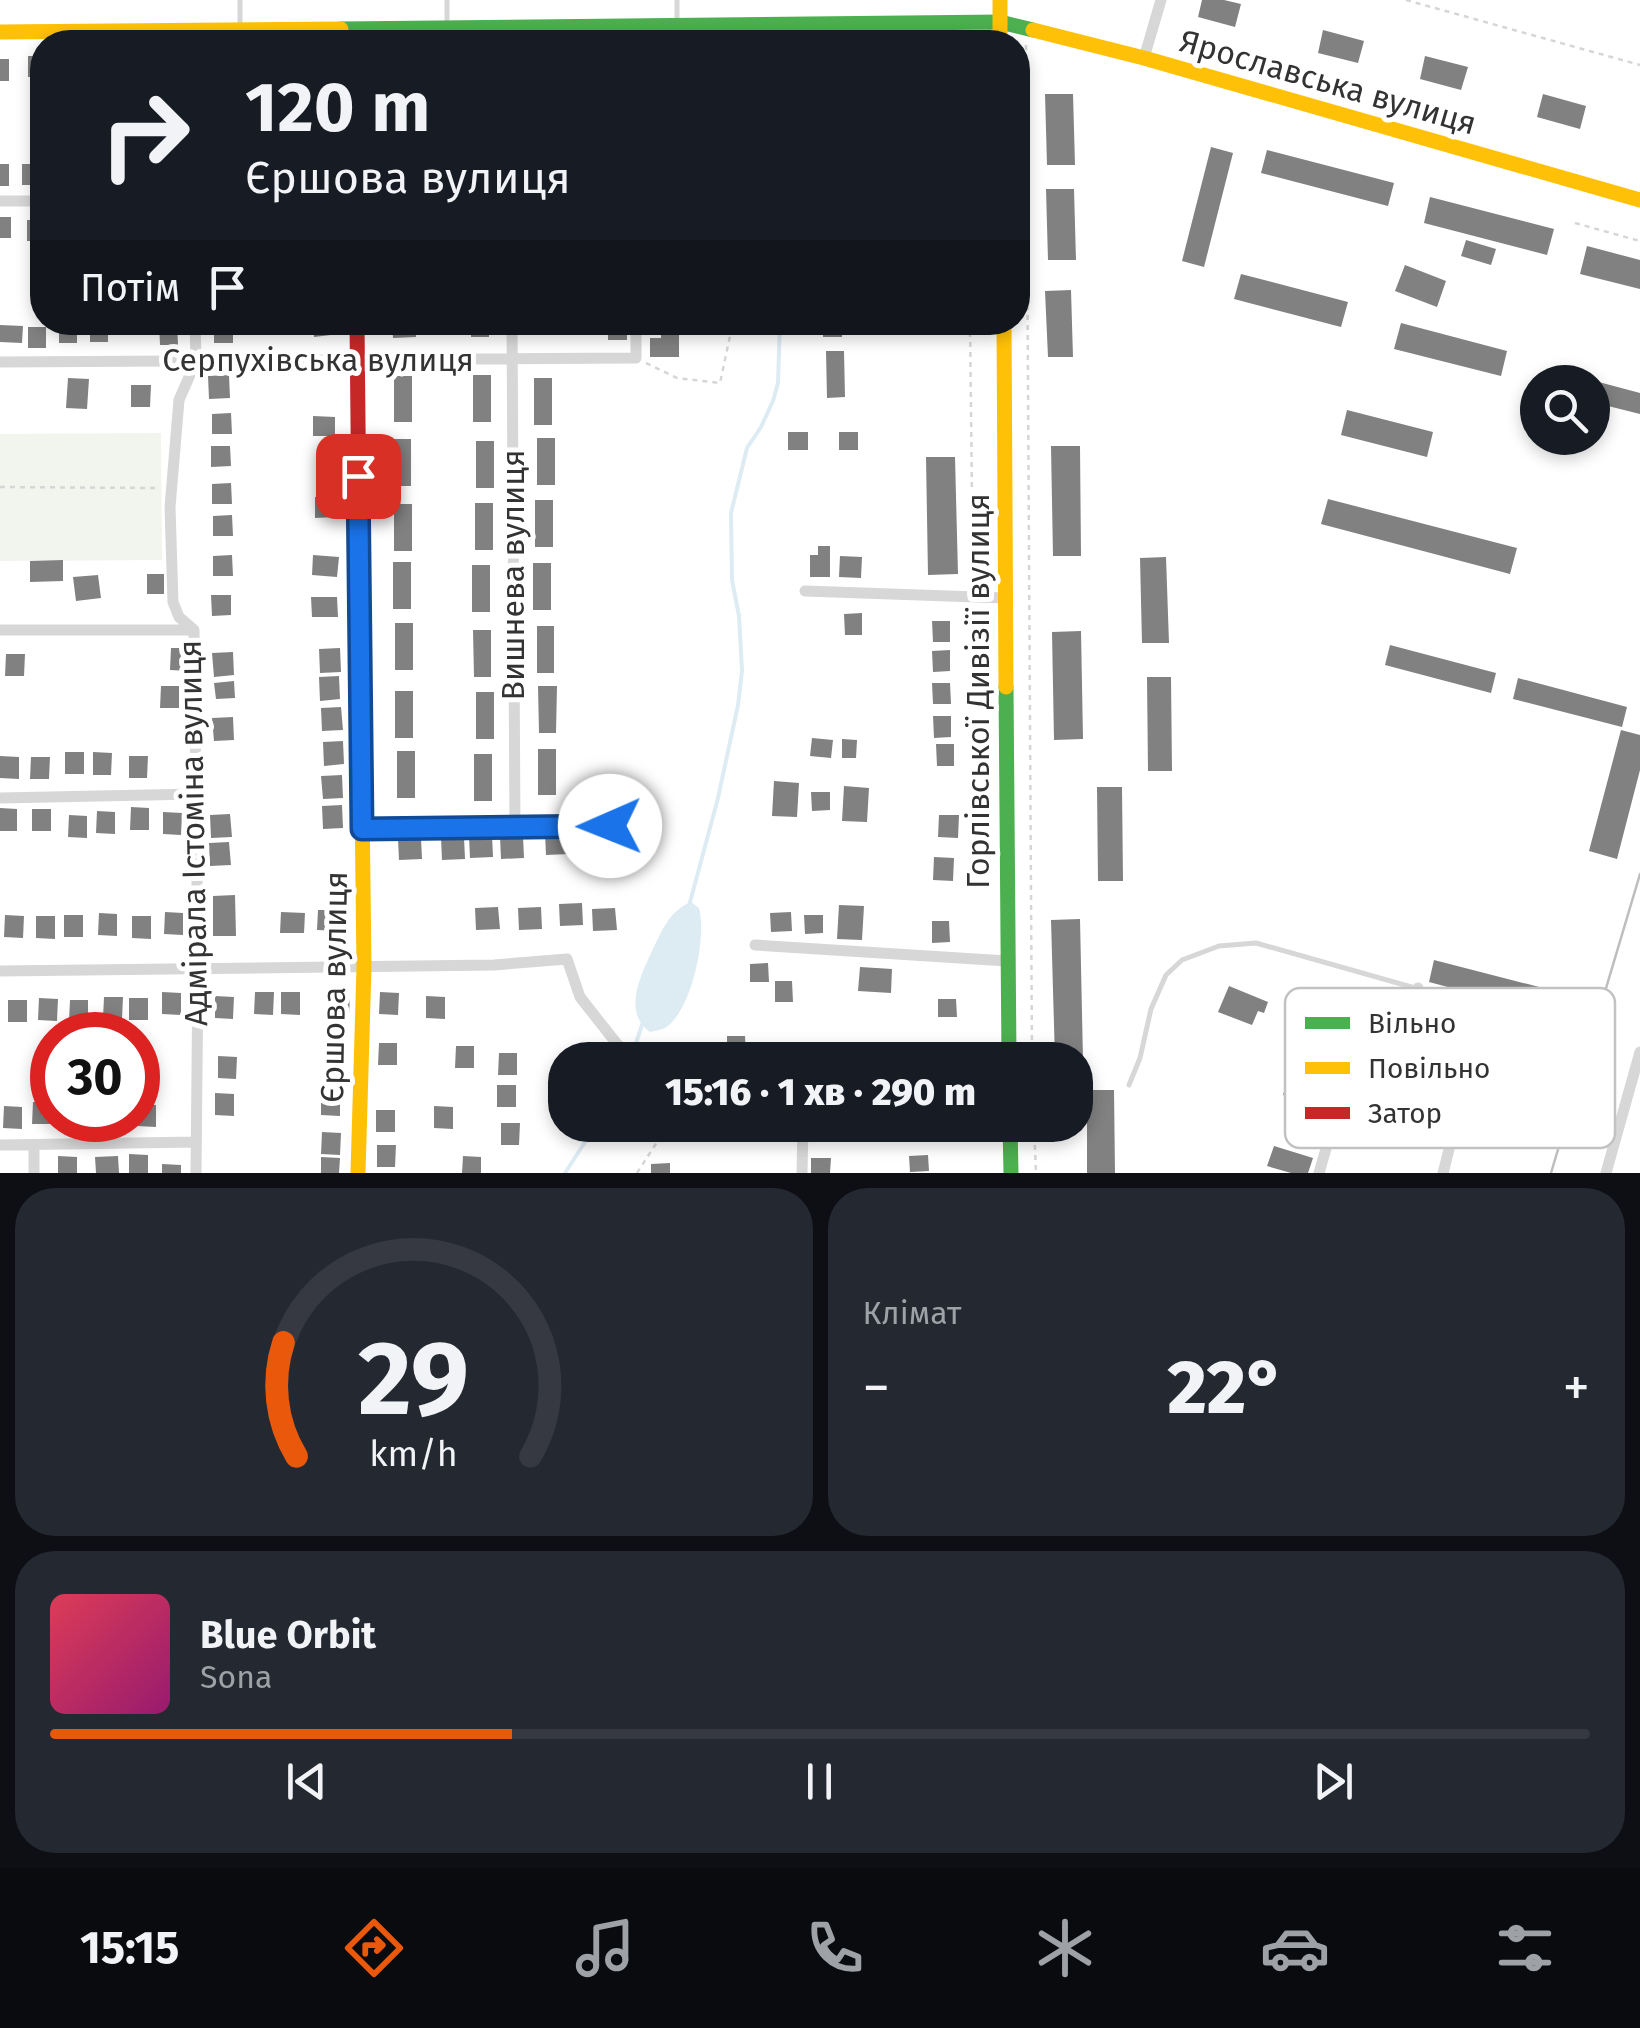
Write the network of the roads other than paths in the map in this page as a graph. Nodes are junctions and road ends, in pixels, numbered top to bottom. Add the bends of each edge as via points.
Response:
1 (240, 0) edge
2 (447, 0) edge
3 (677, 0) edge
4 (1000, 0) edge
5 (1161, 0) edge
6 (1000, 22) junction
7 (677, 24) junction
8 (639, 25) junction
9 (448, 27) junction
10 (240, 29) junction
11 (234, 30) edge
12 (257, 30) edge
13 (418, 30) edge
14 (478, 30) edge
15 (572, 30) edge
16 (639, 30) edge
17 (1000, 30) edge
18 (0, 32) edge
19 (30, 33) edge
20 (1144, 58) junction
21 (1640, 200) edge
22 (0, 201) edge
23 (30, 201) edge
24 (195, 335) edge
25 (357, 335) edge
26 (512, 335) edge
27 (636, 335) edge
28 (1004, 335) edge
29 (357, 360) junction
30 (511, 360) junction
31 (196, 361) junction
32 (0, 362) edge
33 (806, 591) dead end
34 (1006, 598) junction
35 (0, 630) edge
36 (194, 630) junction
37 (197, 794) junction
38 (0, 798) edge
39 (610, 826) dead end
40 (515, 827) junction
41 (362, 829) junction
42 (755, 945) dead end
43 (1008, 961) junction
44 (364, 967) junction
45 (198, 968) junction
46 (0, 971) edge
47 (1418, 988) edge
48 (616, 1042) edge
49 (1009, 1042) edge
50 (1640, 1052) edge
51 (1129, 1085) dead end
52 (1634, 1094) edge
53 (196, 1142) junction
54 (802, 1142) edge
55 (1010, 1142) edge
56 (0, 1145) edge
57 (34, 1145) junction
58 (1326, 1148) edge
59 (1450, 1148) edge
60 (1615, 1148) edge
61 (1615, 1148) edge
62 (34, 1173) edge
63 (196, 1173) edge
64 (358, 1173) edge
65 (802, 1173) edge
66 (1011, 1173) edge
67 (1318, 1173) edge
68 (1443, 1173) edge
69 (1606, 1173) edge

1 - 10 lane
2 - 9 lane
3 - 7 lane
4 - 6 street
5 - 20 street
6 - 7 street, Ярославська вулиця
6 - 17 street
6 - 20 street, Ярославська вулиця
7 - 8 street, Ярославська вулиця
8 - 15 street, Ярославська вулиця
8 - 16 street
9 - 13 street, Ярославська вулиця
9 - 14 street, Ярославська вулиця
10 - 11 street, Ярославська вулиця
10 - 12 street, Ярославська вулиця
18 - 19 street, Ярославська вулиця
20 - 21 street, Ярославська вулиця
22 - 23 street
24 - 31 street, Адмірала Істоміна вулиця
25 - 29 street, Єршова вулиця
26 - 30 street, Вишнева вулиця
27 - 30 street, Серпухівська вулиця via 636,358
28 - 34 street, Горлівської Дивізії вулиця
29 - 30 street, Серпухівська вулиця
29 - 31 street, Серпухівська вулиця
29 - 41 street, Єршова вулиця
30 - 40 street, Вишнева вулиця
31 - 32 street, Серпухівська вулиця
31 - 36 street, Адмірала Істоміна вулиця via 179,400 171,488 174,602
33 - 34 street
34 - 43 street, Горлівської Дивізії вулиця
35 - 36 street
36 - 37 street, Адмірала Істоміна вулиця
37 - 38 street
37 - 45 street, Адмірала Істоміна вулиця
39 - 40 street
40 - 41 street
41 - 44 street, Єршова вулиця
42 - 43 street
43 - 49 street, Горлівської Дивізії вулиця
44 - 45 street
44 - 48 street via 567,960 580,997
44 - 64 street, Єршова вулиця
45 - 46 street
45 - 53 street, Адмірала Істоміна вулиця
47 - 51 lane via 1256,943 1219,946 1182,960 1166,975
50 - 52 street
52 - 60 street
53 - 57 street
53 - 63 street, Адмірала Істоміна вулиця
54 - 65 street
55 - 66 street
56 - 57 street
57 - 62 street
58 - 67 street
59 - 68 street
61 - 69 street

